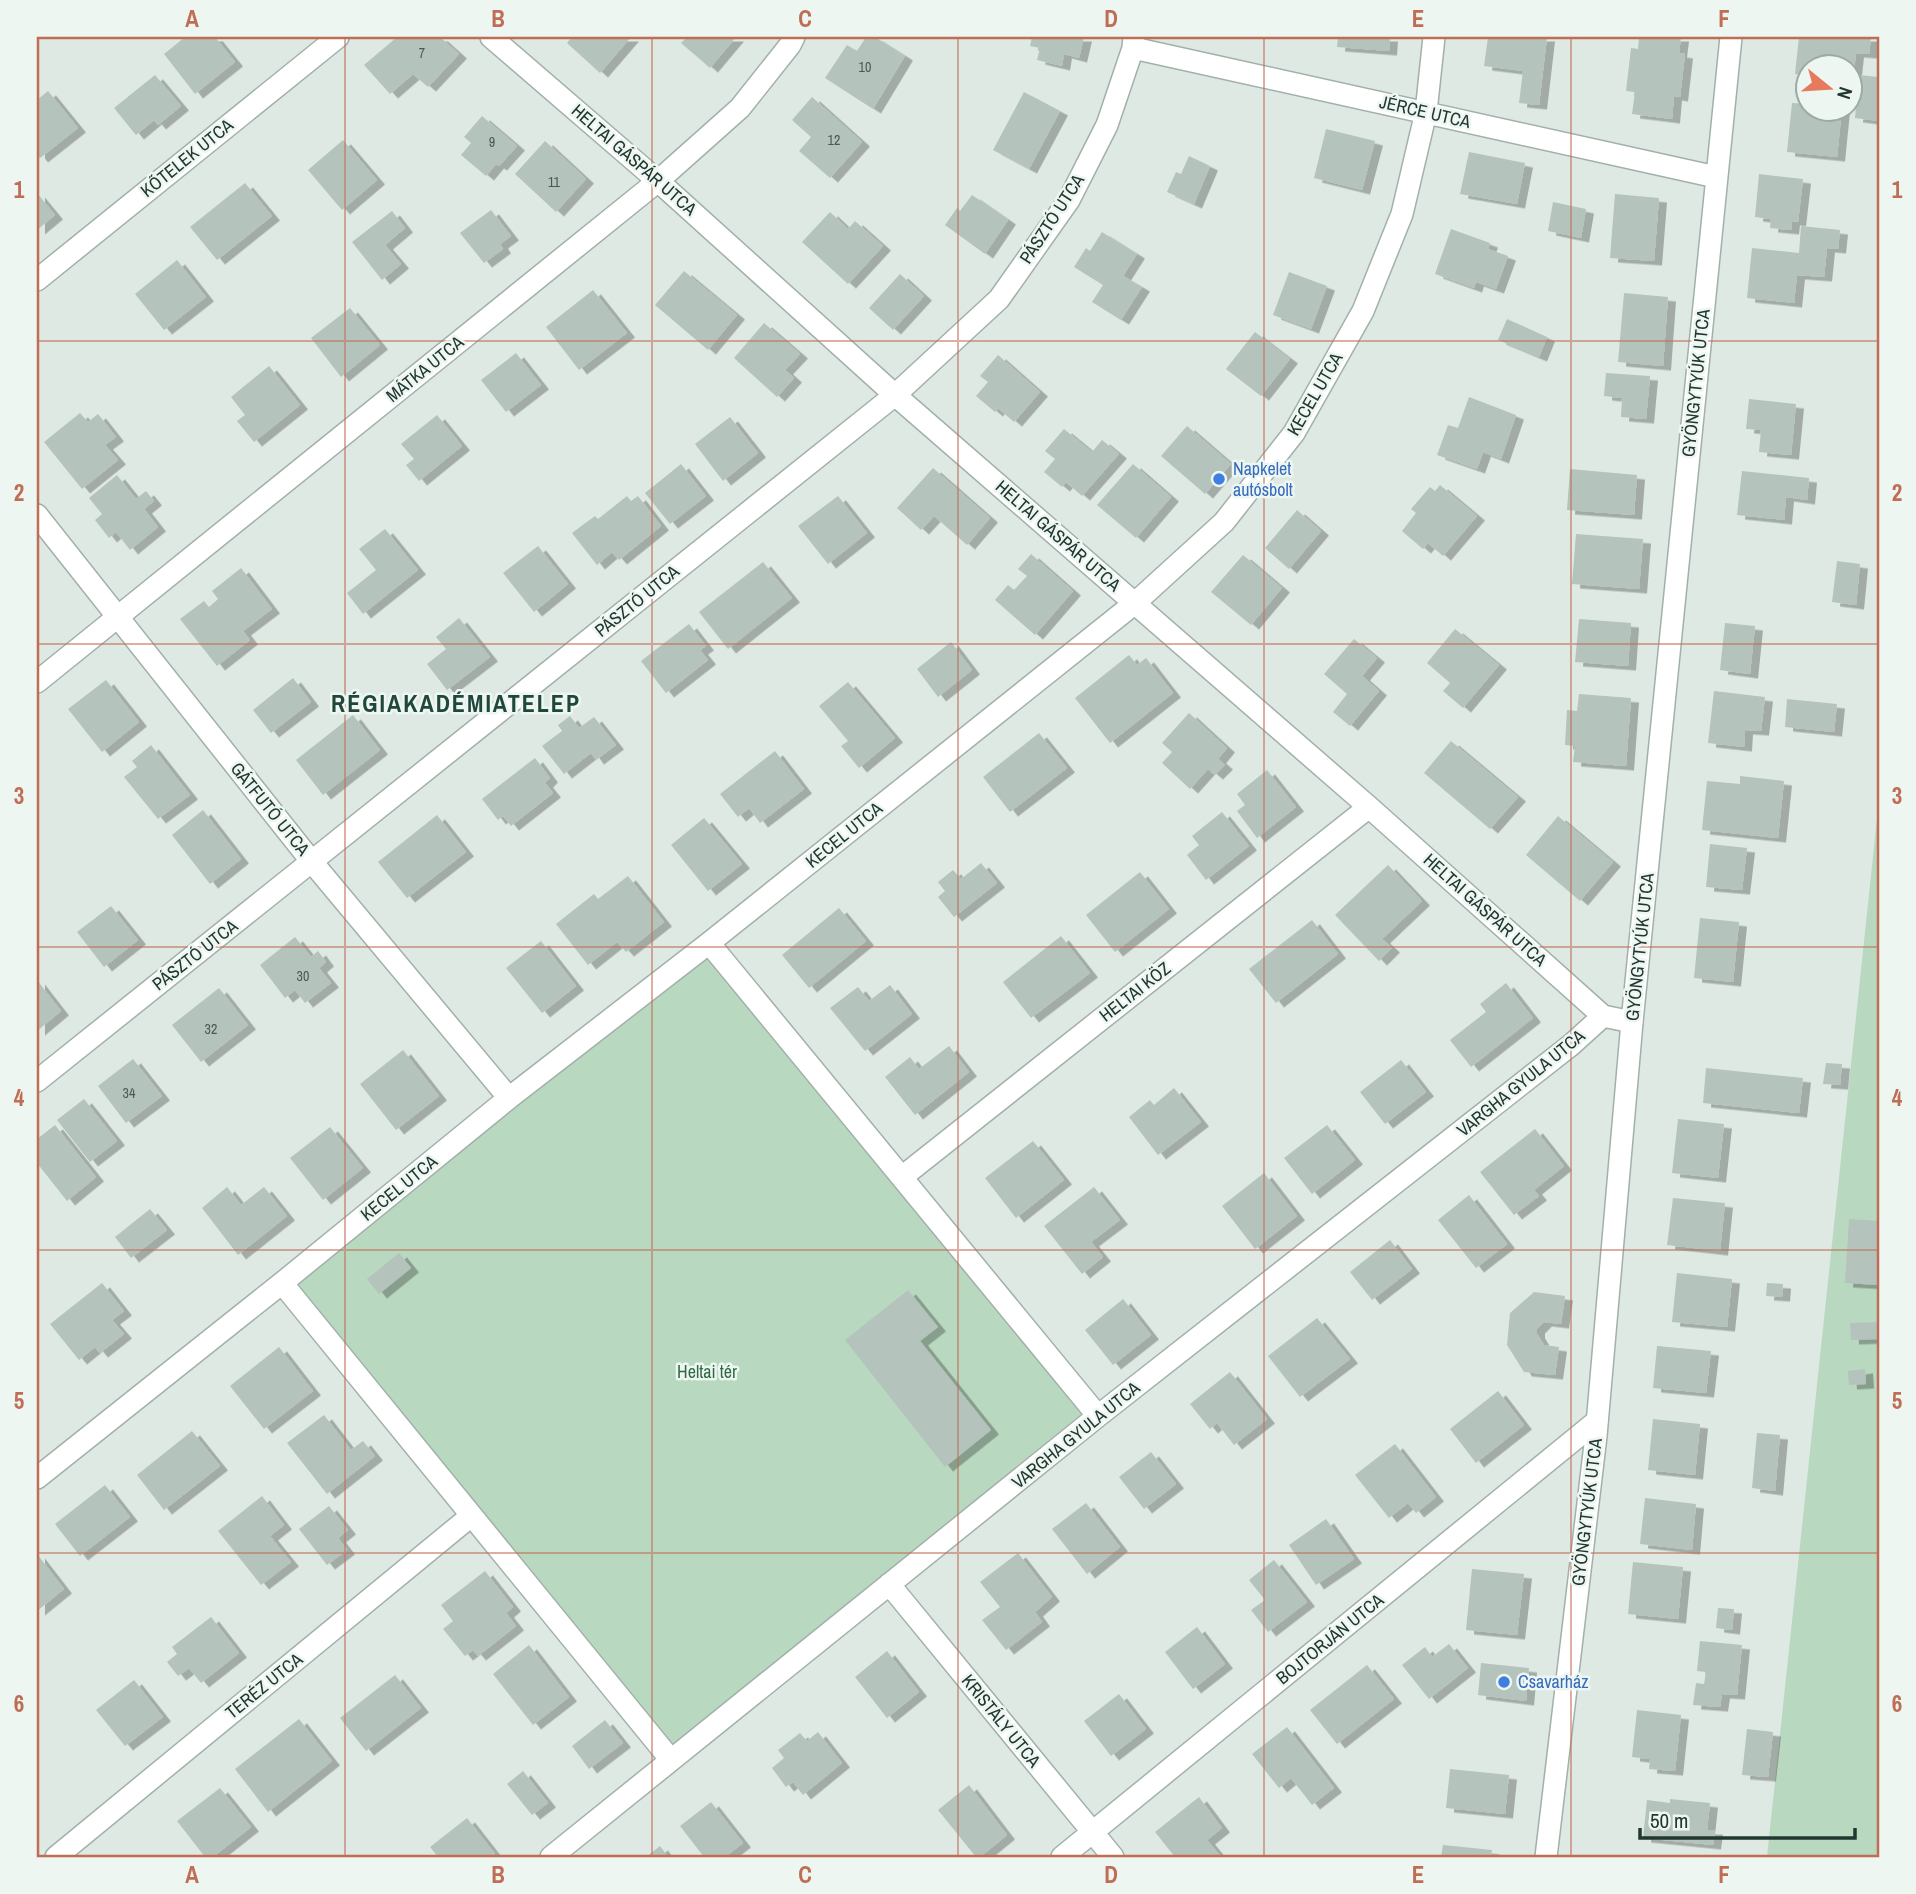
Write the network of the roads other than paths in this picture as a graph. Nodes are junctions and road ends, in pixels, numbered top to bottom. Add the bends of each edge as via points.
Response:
1 (338, 37) edge
2 (491, 37) edge
3 (794, 37) edge
4 (1434, 37) edge
5 (1731, 37) edge
6 (1133, 42) edge
7 (1426, 112) junction
8 (1716, 177) junction
9 (659, 181) junction
10 (37, 280) edge
11 (895, 395) junction
12 (37, 515) edge
13 (1135, 603) junction
14 (117, 617) junction
15 (37, 682) edge
16 (1369, 807) junction
17 (312, 862) junction
18 (709, 943) junction
19 (1603, 1016) junction
20 (1632, 1022) junction
21 (37, 1081) edge
22 (509, 1098) junction
23 (902, 1177) junction
24 (282, 1283) junction
25 (1098, 1416) junction
26 (1597, 1421) junction
27 (37, 1478) edge
28 (471, 1516) junction
29 (889, 1584) junction
30 (671, 1760) junction
31 (1093, 1832) junction
32 (57, 1857) edge
33 (551, 1857) edge
34 (1062, 1857) edge
35 (1113, 1857) edge
36 (1546, 1857) edge

1 - 10 street, KŐTELEK UTCA
2 - 9 street, HELTAI GÁSPÁR UTCA
3 - 9 street, MÁTKA UTCA via 740,108
4 - 7 street, KECEL UTCA
5 - 8 street, GYÖNGYTYÚK UTCA
6 - 7 street, JÉRCE UTCA
6 - 11 street, PÁSZTÓ UTCA via 1107,125 1069,200 999,299
7 - 8 street, JÉRCE UTCA
7 - 13 street, KECEL UTCA via 1402,214 1363,311 1294,433 1224,522
8 - 20 street, GYÖNGYTYÚK UTCA
9 - 11 street, HELTAI GÁSPÁR UTCA
9 - 14 street, MÁTKA UTCA
11 - 13 street, HELTAI GÁSPÁR UTCA
11 - 17 street, PÁSZTÓ UTCA
12 - 14 street, GÁTFUTÓ UTCA
13 - 16 street, HELTAI GÁSPÁR UTCA
13 - 18 street, KECEL UTCA
14 - 15 street, MÁTKA UTCA
14 - 17 street, GÁTFUTÓ UTCA
16 - 19 street, HELTAI GÁSPÁR UTCA
16 - 23 street, HELTAI KÖZ
17 - 21 street, PÁSZTÓ UTCA
17 - 22 street, GÁTFUTÓ UTCA
18 - 22 street, KECEL UTCA
18 - 23 street
19 - 20 street
19 - 25 street, VARGHA GYULA UTCA
20 - 26 street, GYÖNGYTYÚK UTCA
22 - 24 street, KECEL UTCA
23 - 25 street
24 - 27 street, KECEL UTCA
24 - 28 street
25 - 29 street, VARGHA GYULA UTCA
26 - 31 street, BOJTORJÁN UTCA
26 - 36 street, GYÖNGYTYÚK UTCA
28 - 30 street
28 - 32 street, TERÉZ UTCA
29 - 30 street, VARGHA GYULA UTCA
29 - 31 street, KRISTÁLY UTCA
30 - 33 street, VARGHA GYULA UTCA
31 - 34 street, BOJTORJÁN UTCA
31 - 35 street, KRISTÁLY UTCA

